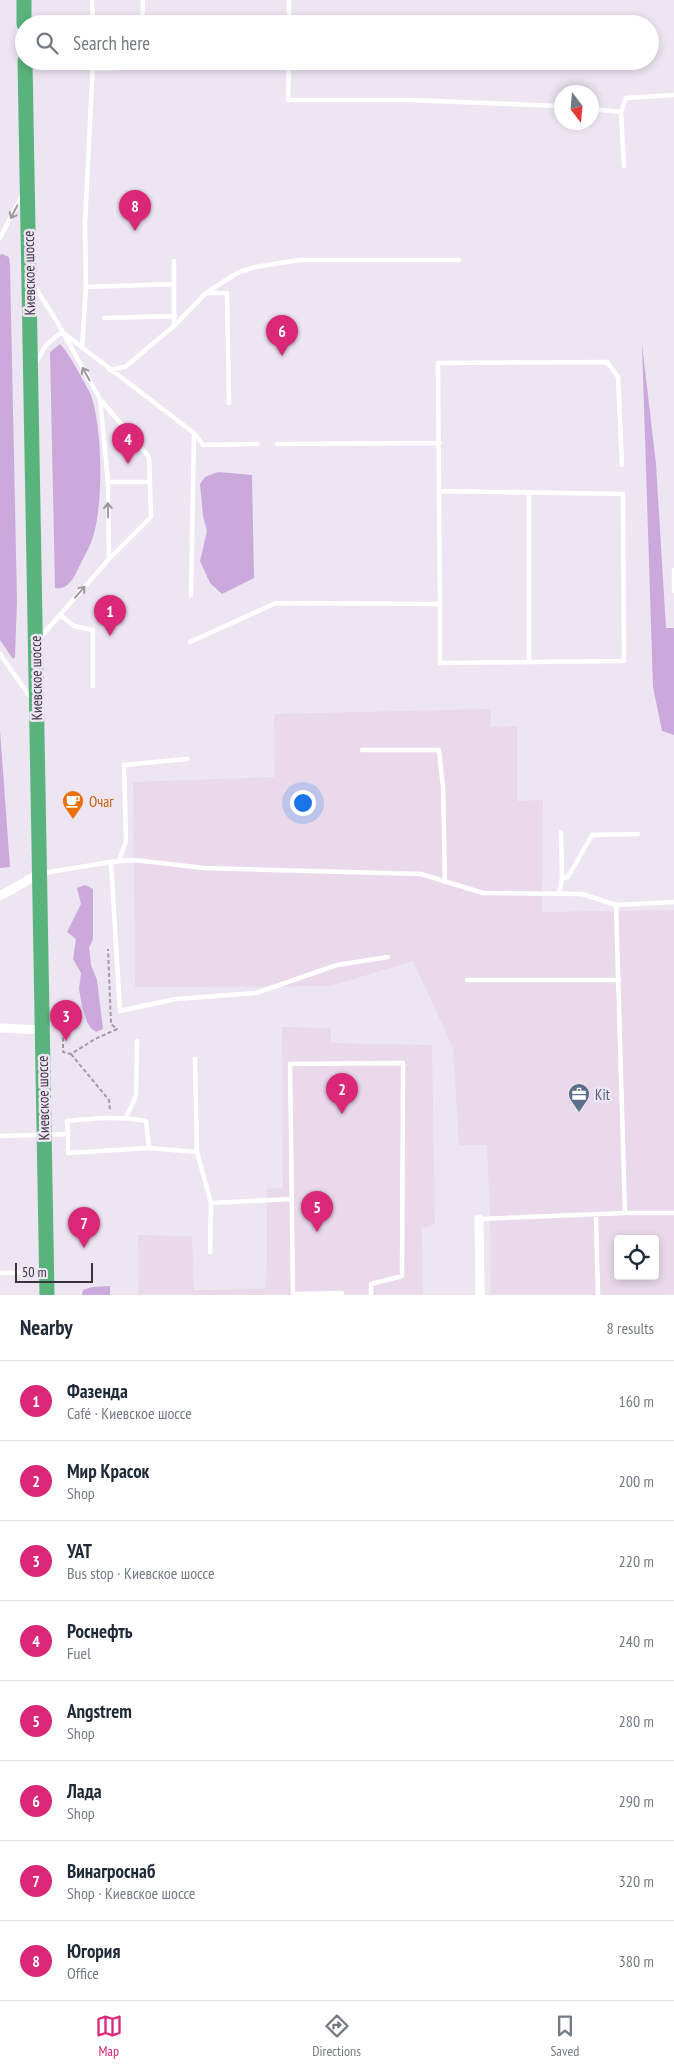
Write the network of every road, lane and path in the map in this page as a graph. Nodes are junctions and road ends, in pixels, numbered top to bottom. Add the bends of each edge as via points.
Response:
1 (24, 0) edge
2 (92, 0) edge
3 (143, 0) edge
4 (289, 0) edge
5 (24, 15) edge
6 (93, 15) edge
7 (142, 15) edge
8 (289, 15) edge
9 (25, 70) edge
10 (93, 70) edge
11 (289, 70) edge
12 (674, 96) edge
13 (554, 106) edge
14 (599, 109) edge
15 (621, 112) junction
16 (624, 166) dead end
17 (28, 185) junction
18 (0, 238) edge
19 (459, 260) dead end
20 (174, 261) dead end
21 (29, 278) junction
22 (174, 284) junction
23 (86, 287) junction
24 (206, 293) junction
25 (175, 316) junction
26 (104, 318) dead end
27 (174, 326) junction
28 (62, 332) junction
29 (82, 348) junction
30 (110, 370) junction
31 (31, 372) junction
32 (100, 399) junction
33 (230, 403) dead end
34 (194, 433) junction
35 (440, 443) junction
36 (257, 444) dead end
37 (277, 444) dead end
38 (622, 465) dead end
39 (108, 482) junction
40 (150, 482) junction
41 (439, 491) junction
42 (529, 492) junction
43 (109, 559) junction
44 (674, 570) edge
45 (674, 591) edge
46 (191, 595) dead end
47 (440, 604) junction
48 (60, 615) junction
49 (36, 642) junction
50 (190, 642) dead end
51 (0, 654) edge
52 (529, 662) junction
53 (93, 686) dead end
54 (37, 706) junction
55 (362, 750) dead end
56 (188, 759) dead end
57 (561, 832) dead end
58 (638, 834) dead end
59 (119, 861) junction
60 (111, 862) junction
61 (39, 874) junction
62 (562, 878) junction
63 (445, 882) junction
64 (559, 894) junction
65 (0, 896) edge
66 (674, 902) edge
67 (616, 906) junction
68 (108, 944) dead end
69 (388, 957) dead end
70 (467, 980) dead end
71 (619, 980) junction
72 (0, 1028) edge
73 (42, 1030) junction
74 (63, 1031) dead end
75 (137, 1041) dead end
76 (71, 1054) junction
77 (195, 1059) dead end
78 (110, 1116) junction
79 (126, 1117) junction
80 (68, 1134) junction
81 (44, 1135) junction
82 (0, 1136) edge
83 (149, 1148) junction
84 (197, 1152) junction
85 (292, 1199) junction
86 (211, 1203) junction
87 (625, 1213) junction
88 (674, 1213) edge
89 (596, 1214) junction
90 (479, 1219) joint
91 (210, 1252) dead end
92 (46, 1272) junction
93 (0, 1273) edge
94 (342, 1293) dead end
95 (47, 1295) edge
96 (371, 1295) edge
97 (480, 1295) edge
98 (598, 1295) edge

1 - 5 highway
2 - 6 lane
3 - 7 lane
4 - 8 lane
9 - 17 highway, Киевское шоссе
10 - 23 lane via 85,224
11 - 13 lane via 288,100 409,100
12 - 15 lane via 626,98
14 - 15 lane
15 - 16 lane
17 -> 18 lane
17 - 21 highway, Киевское шоссе
19 - 24 lane via 300,260 255,267
20 - 22 lane
21 - 28 lane
21 - 31 highway, Киевское шоссе
22 - 23 lane
22 - 25 lane
23 - 29 lane
24 - 27 lane
24 - 33 lane via 226,293
25 - 26 lane
25 - 27 lane
27 - 30 lane via 125,367
28 - 29 lane
28 - 31 lane via 46,345
32 -> 28 lane
29 - 30 lane
30 - 34 lane
31 - 49 highway, Киевское шоссе
32 - 39 lane
32 - 40 lane via 149,457
34 - 36 lane via 203,445
34 - 46 lane
35 - 37 lane
35 - 38 lane via 438,363 607,362 618,377
35 - 41 lane
39 - 40 lane
43 -> 39 lane
40 - 43 lane via 151,517
41 - 42 lane
41 - 47 lane
42 - 52 lane
42 - 52 lane via 622,494 624,661
48 -> 43 lane
44 - 45 lane
47 - 50 lane via 276,603
47 - 52 lane via 440,663
48 - 49 lane
48 - 53 lane via 74,626 93,630
49 - 54 highway, Киевское шоссе
51 - 54 lane
54 - 61 highway, Киевское шоссе
55 - 63 lane via 439,750
56 - 59 lane via 124,765 126,842
57 - 62 lane
58 - 62 lane via 592,835 568,877
59 - 60 lane
59 - 63 lane via 204,868 421,874
60 - 61 lane
60 - 69 lane via 120,1012 176,999 256,992 337,965
61 - 65 street
61 - 73 highway, Киевское шоссе
62 - 64 lane
63 - 64 lane via 483,893
64 - 67 lane via 582,894
66 - 67 lane
67 - 71 lane
68 - 76 path via 111,1024 117,1029
70 - 71 lane
71 - 87 lane
72 - 73 street
73 - 81 highway, Киевское шоссе
74 - 76 path via 63,1052
75 - 79 lane via 136,1096
76 - 78 path via 109,1100
77 - 84 lane
78 - 79 lane
78 - 80 lane via 67,1121
79 - 83 lane via 146,1121
80 - 81 lane
80 - 83 lane via 68,1153
81 - 82 lane
81 - 92 highway, Киевское шоссе
83 - 84 lane
84 - 86 lane
85 - 86 lane
85 - 94 lane via 292,1294
85 - 96 lane via 290,1064 403,1063 402,1276 371,1284
86 - 91 lane
87 - 88 lane
87 - 89 lane
89 - 90 lane
89 - 98 lane
90 - 97 street
92 - 93 lane
92 - 95 highway, Киевское шоссе

